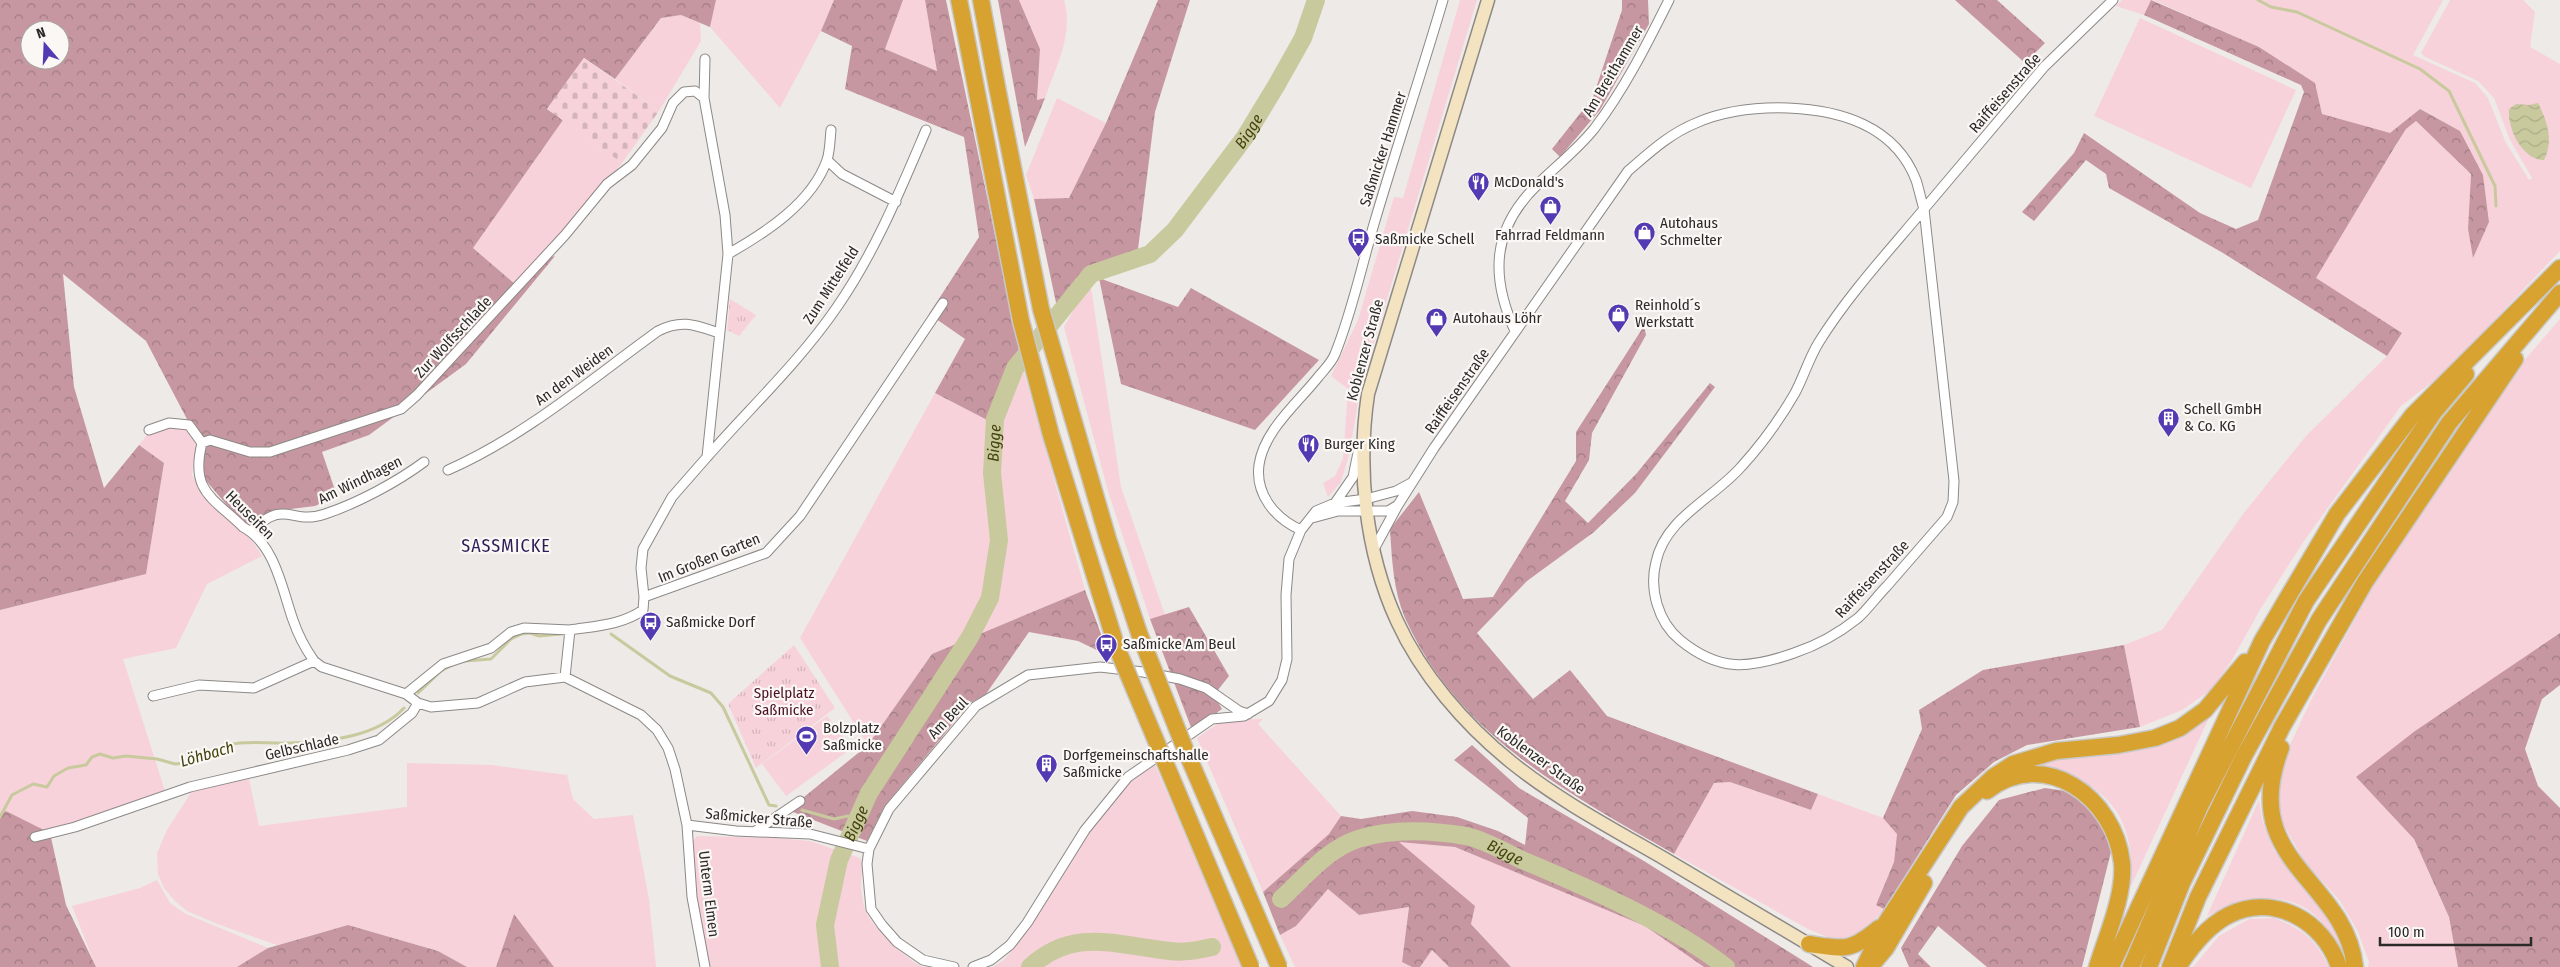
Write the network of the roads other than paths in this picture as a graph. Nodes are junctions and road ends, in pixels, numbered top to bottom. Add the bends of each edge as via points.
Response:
1 (1443, 0) edge
2 (1488, 0) edge
3 (1669, 0) edge
4 (2113, 0) edge
5 (983, 7) edge
6 (961, 8) edge
7 (705, 59) dead end
8 (704, 98) junction
9 (831, 130) dead end
10 (926, 130) dead end
11 (827, 160) junction
12 (896, 202) junction
13 (1924, 209) junction
14 (728, 254) junction
15 (2560, 268) edge
16 (2558, 295) edge
17 (943, 303) dead end
18 (2523, 305) junction
19 (1515, 331) junction
20 (719, 333) junction
21 (149, 430) dead end
22 (1362, 431) junction
23 (202, 443) junction
24 (707, 457) junction
25 (424, 462) dead end
26 (448, 470) dead end
27 (1411, 483) junction
28 (1335, 503) junction
29 (1366, 505) junction
30 (1398, 505) junction
31 (1312, 518) junction
32 (1302, 530) junction
33 (251, 531) junction
34 (1374, 549) junction
35 (644, 597) junction
36 (570, 630) junction
37 (2262, 641) junction
38 (314, 661) junction
39 (565, 677) junction
40 (2310, 677) junction
41 (406, 694) junction
42 (154, 696) dead end
43 (418, 703) junction
44 (1251, 713) junction
45 (800, 801) dead end
46 (687, 825) junction
47 (756, 831) junction
48 (36, 837) dead end
49 (868, 849) junction
50 (1885, 924) junction
51 (1809, 944) junction
52 (1886, 948) junction
53 (705, 967) edge
54 (954, 967) edge
55 (973, 967) edge
56 (1251, 967) edge
57 (1279, 967) edge
58 (1847, 967) edge
59 (1864, 967) edge
60 (1870, 967) edge
61 (1888, 967) edge
62 (2097, 967) edge
63 (2111, 967) edge
64 (2131, 967) edge
65 (2149, 967) edge
66 (2170, 967) edge
67 (2178, 967) edge
68 (2339, 967) edge
69 (2355, 967) edge

1 - 32 street, Saßmicker Hammer via 1373,226 1349,319 1334,358 1278,424 1263,448 1259,468 1261,489 1271,509
2 - 22 main road, Koblenzer Straße via 1377,361
3 - 19 street, Am Breithammer via 1614,100 1594,129 1532,190 1515,210 1504,232 1499,256 1499,283
4 - 13 street, Raiffeisenstraße via 2044,67
5 - 57 highway, bridge via 1041,310 1105,530 1184,749
6 - 56 highway, bridge via 1021,320 1051,435 1118,648
7 - 8 street
8 - 14 street via 725,215
8 - 23 street, Zur Wolfsschlade via 695,91 684,92 673,103 662,128 632,165 607,184 423,390 401,409 270,452 250,452 210,440
9 - 11 street
10 - 12 street, Zum Mittelfeld
11 - 12 street via 842,174
11 - 14 street via 792,210 753,240
12 - 24 street, Zum Mittelfeld via 838,306
13 - 13 street, Raiffeisenstraße via 1842,307 1769,434 1740,468 1684,516 1663,541 1655,562 1653,590 1661,616 1674,636 1694,651 1715,661 1762,664 1838,634 1860,616 1947,517 1953,502 1954,481
13 - 19 street, Raiffeisenstraße via 1905,160 1890,143 1848,116 1820,109 1771,108 1724,113 1694,124 1657,145 1628,171
14 - 20 street
15 - 18 highway
16 - 40 highway via 2365,582
16 - 65 highway via 2449,423 2319,620 2235,773 2182,882
17 - 35 street, Im Großen Garten via 800,516 766,553
18 - 37 highway via 2412,416 2337,514
18 - 64 highway via 2434,412 2306,601 2200,806
19 - 27 street, Raiffeisenstraße
20 - 24 street
20 - 26 street, An den Weiden via 691,324 673,324 658,331 515,435
21 - 23 street via 169,423 189,425
22 - 28 street via 1353,477
22 - 29 main road, Koblenzer Straße
23 - 33 street, Heuseifen via 197,467 202,485 243,527
24 - 35 street via 672,497 643,549
25 - 33 street, Am Windhagen via 401,479 325,514 308,517 275,513
27 - 29 street
27 - 30 street, Raiffeisenstraße
28 - 29 street
28 - 31 street via 1316,511
29 - 30 street via 1388,511
29 - 31 street
29 - 34 main road, Koblenzer Straße
30 - 34 street, Raiffeisenstraße
31 - 32 street
32 - 44 street via 1294,544 1287,574 1287,658 1282,680 1269,701
33 - 38 street, Heuseifen via 268,553 284,586 293,620
34 - 51 main road, Koblenzer Straße via 1397,621 1419,660 1481,736 1547,788
35 - 36 street, Im Großen Garten via 643,610 634,616
36 - 39 street
36 - 41 street via 524,628 512,632 491,648 443,664
37 - 50 highway via 2205,710 2180,728 2146,740 2056,751 2013,764 1992,776 1961,807
37 - 63 highway
38 - 41 street via 322,667
38 - 42 street via 254,688 200,685
39 - 43 street via 525,682 470,705 432,707
39 - 46 street, Saßmicker Straße via 641,715 657,730 675,769
40 - 66 highway via 2198,897
40 - 69 highway via 2275,764 2270,795 2271,815 2278,838 2343,930
41 - 43 street
43 - 48 street, Gelbschlade via 412,713 379,740 190,787 75,827
44 - 49 street, Am Beul via 1239,711 1206,688 1143,672 1100,667 1028,674 976,706 889,809
44 - 55 street via 1212,719 1128,777 1085,830 1027,924 1010,945 991,960
45 - 47 street
46 - 47 street, Saßmicker Straße
46 - 53 street, Unterm Elmen via 692,897
47 - 49 street, Saßmicker Straße via 810,834
49 - 54 street, Am Beul via 868,898 882,925 897,942 923,960
50 - 51 highway via 1860,944 1843,948
50 - 59 highway
51 - 58 main road, Koblenzer Straße
52 - 60 highway
52 - 61 highway
52 - 62 highway via 1964,815 1989,789 2020,776 2051,776 2075,786 2095,801 2114,833 2122,864 2118,898
67 - 68 highway via 2192,946 2216,924 2229,915 2259,908 2276,908 2306,920 2330,946

